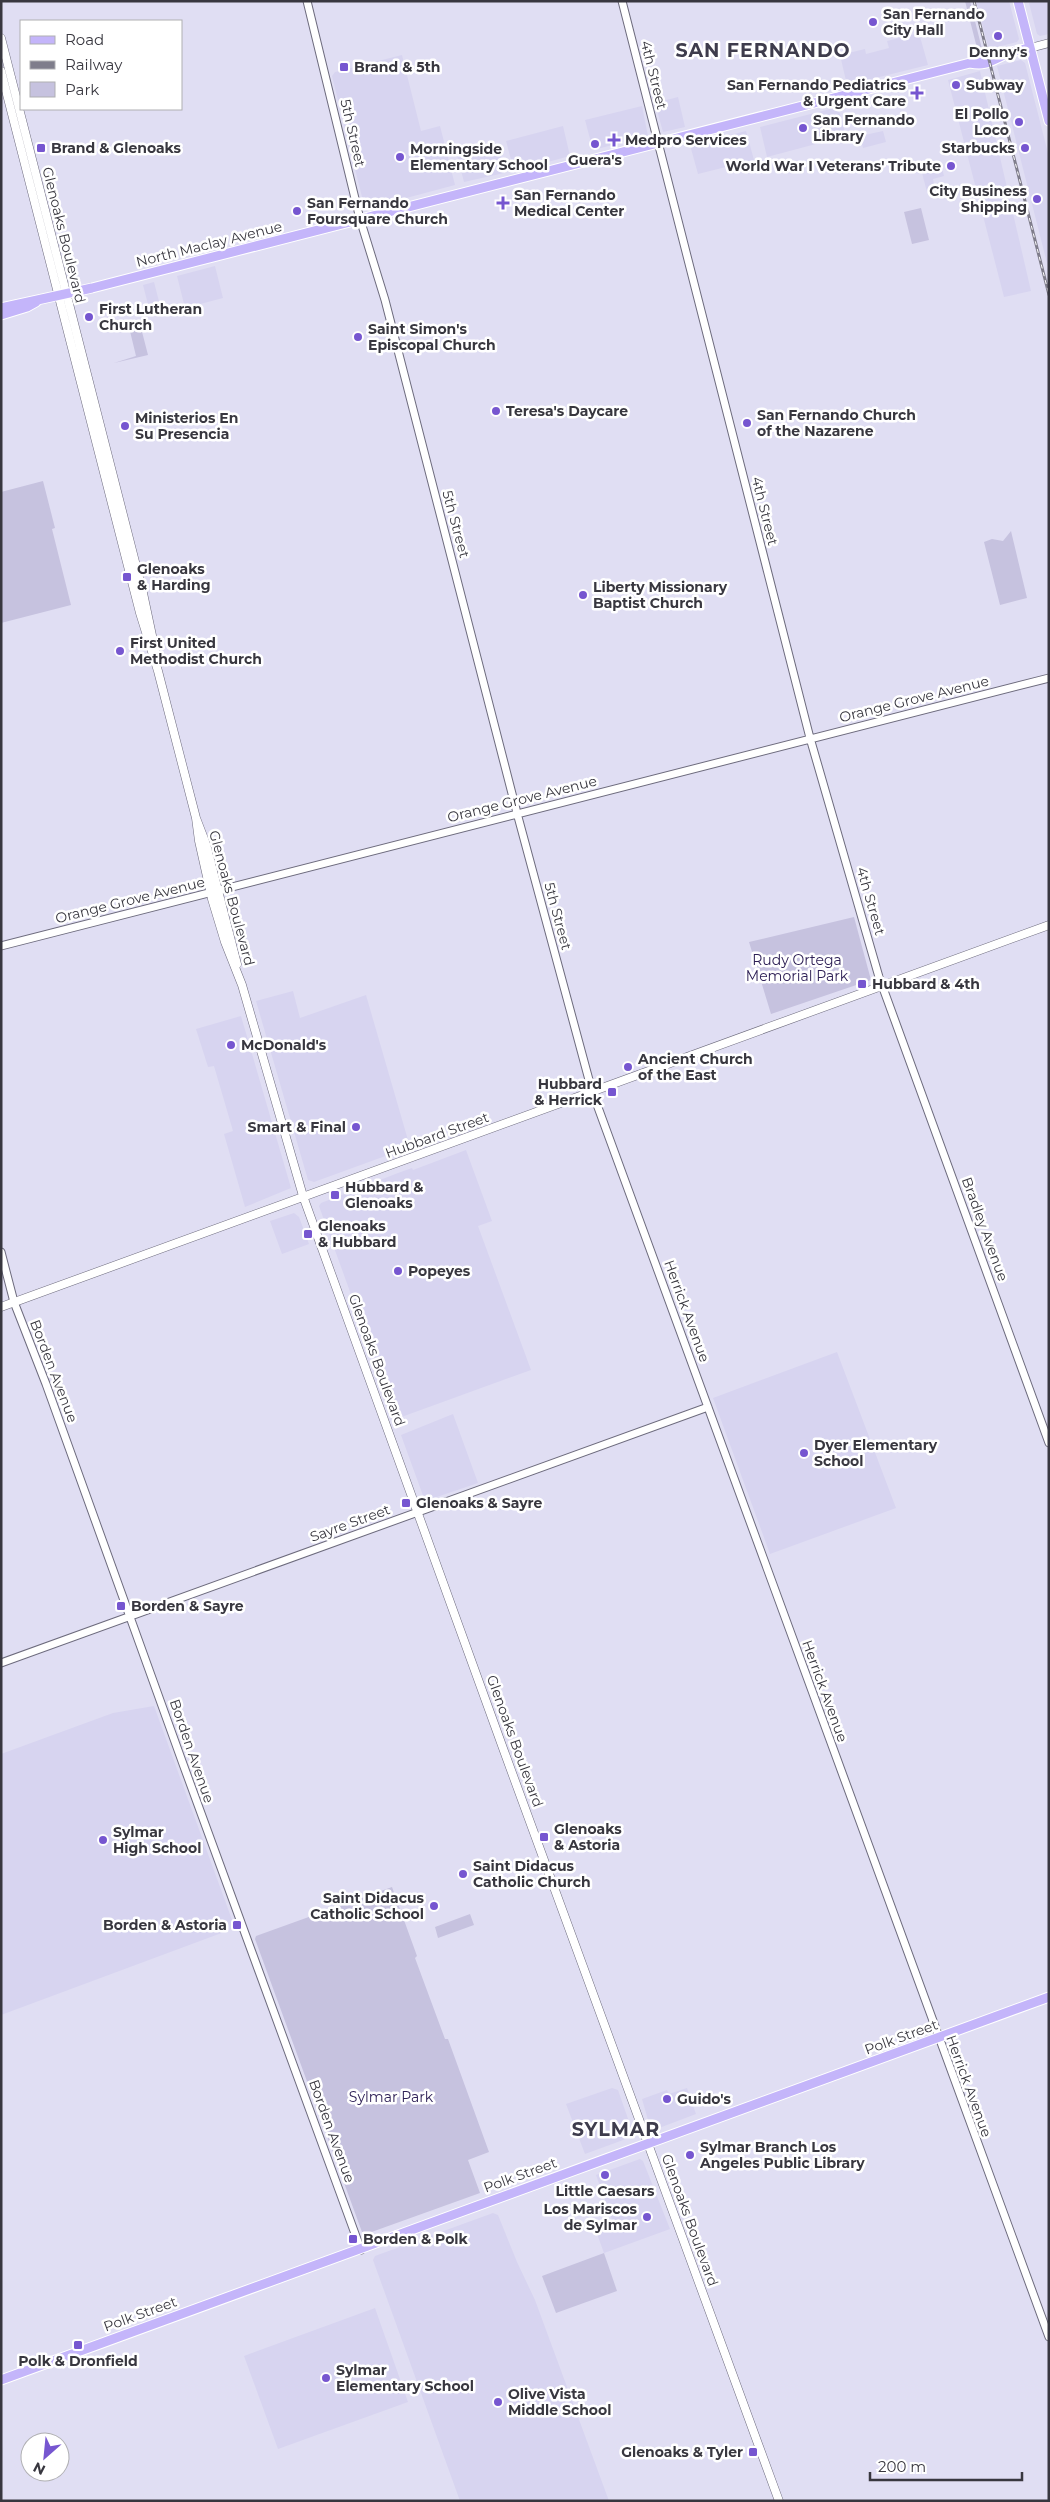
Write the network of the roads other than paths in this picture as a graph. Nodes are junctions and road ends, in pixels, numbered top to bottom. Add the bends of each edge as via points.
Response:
1 (307, 1) edge
2 (622, 1) edge
3 (1018, 1) edge
4 (1, 38) edge
5 (1049, 43) edge
6 (1030, 48) junction
7 (1, 71) edge
8 (1049, 121) edge
9 (658, 142) junction
10 (360, 219) junction
11 (63, 295) junction
12 (36, 302) junction
13 (1, 308) edge
14 (1, 315) edge
15 (1049, 678) edge
16 (810, 738) junction
17 (517, 813) junction
18 (215, 891) junction
19 (1049, 925) edge
20 (1, 946) edge
21 (882, 986) junction
22 (895, 1024) joint
23 (581, 1053) joint
24 (592, 1091) junction
25 (303, 1196) junction
26 (2, 1256) edge
27 (14, 1302) junction
28 (1, 1307) edge
29 (708, 1406) junction
30 (1049, 1443) edge
31 (418, 1511) junction
32 (131, 1617) junction
33 (1, 1663) edge
34 (1049, 1998) edge
35 (939, 2037) junction
36 (648, 2143) junction
37 (361, 2250) junction
38 (1049, 2337) edge
39 (1, 2380) edge
40 (779, 2501) edge

1 - 10 street, 5th Street
2 - 9 street, 4th Street
3 - 6 main road
4 - 11 main road, Glenoaks Boulevard
5 - 6 main road
6 - 8 main road
6 - 9 main road, North Maclay Avenue via 1002,55 993,53 970,63
7 - 11 main road, Glenoaks Boulevard
9 - 10 main road, North Maclay Avenue
9 - 16 street, 4th Street
10 - 11 main road, North Maclay Avenue
10 - 17 street, 5th Street via 386,306
11 - 12 main road, North Maclay Avenue
11 - 18 main road, Glenoaks Boulevard via 148,616 158,671 196,818 205,840
12 - 13 main road, North Maclay Avenue via 27,301
12 - 14 main road, North Maclay Avenue via 28,308
15 - 16 street, Orange Grove Avenue
16 - 17 street, Orange Grove Avenue
16 - 21 street, 4th Street
17 - 18 street, Orange Grove Avenue
17 - 23 street, 5th Street
18 - 20 street, Orange Grove Avenue
18 - 25 main road, Glenoaks Boulevard via 225,942 242,985
19 - 21 main road, Hubbard Street
21 - 22 street, 4th Street
21 - 24 main road, Hubbard Street
22 - 30 street, Bradley Avenue
23 - 24 street, Herrick Avenue
24 - 25 main road, Hubbard Street
24 - 29 street, Herrick Avenue
25 - 27 main road, Hubbard Street
25 - 31 main road, Glenoaks Boulevard
26 - 27 street, Borden Avenue
27 - 28 main road, Hubbard Street
27 - 32 street, Borden Avenue
29 - 31 street, Sayre Street
29 - 35 street, Herrick Avenue
31 - 32 street, Sayre Street
31 - 36 main road, Glenoaks Boulevard
32 - 33 street, Sayre Street
32 - 37 street, Borden Avenue
34 - 35 main road, Polk Street
35 - 36 main road, Polk Street
35 - 38 street, Herrick Avenue
36 - 37 main road, Polk Street
36 - 40 main road, Glenoaks Boulevard
37 - 39 main road, Polk Street

